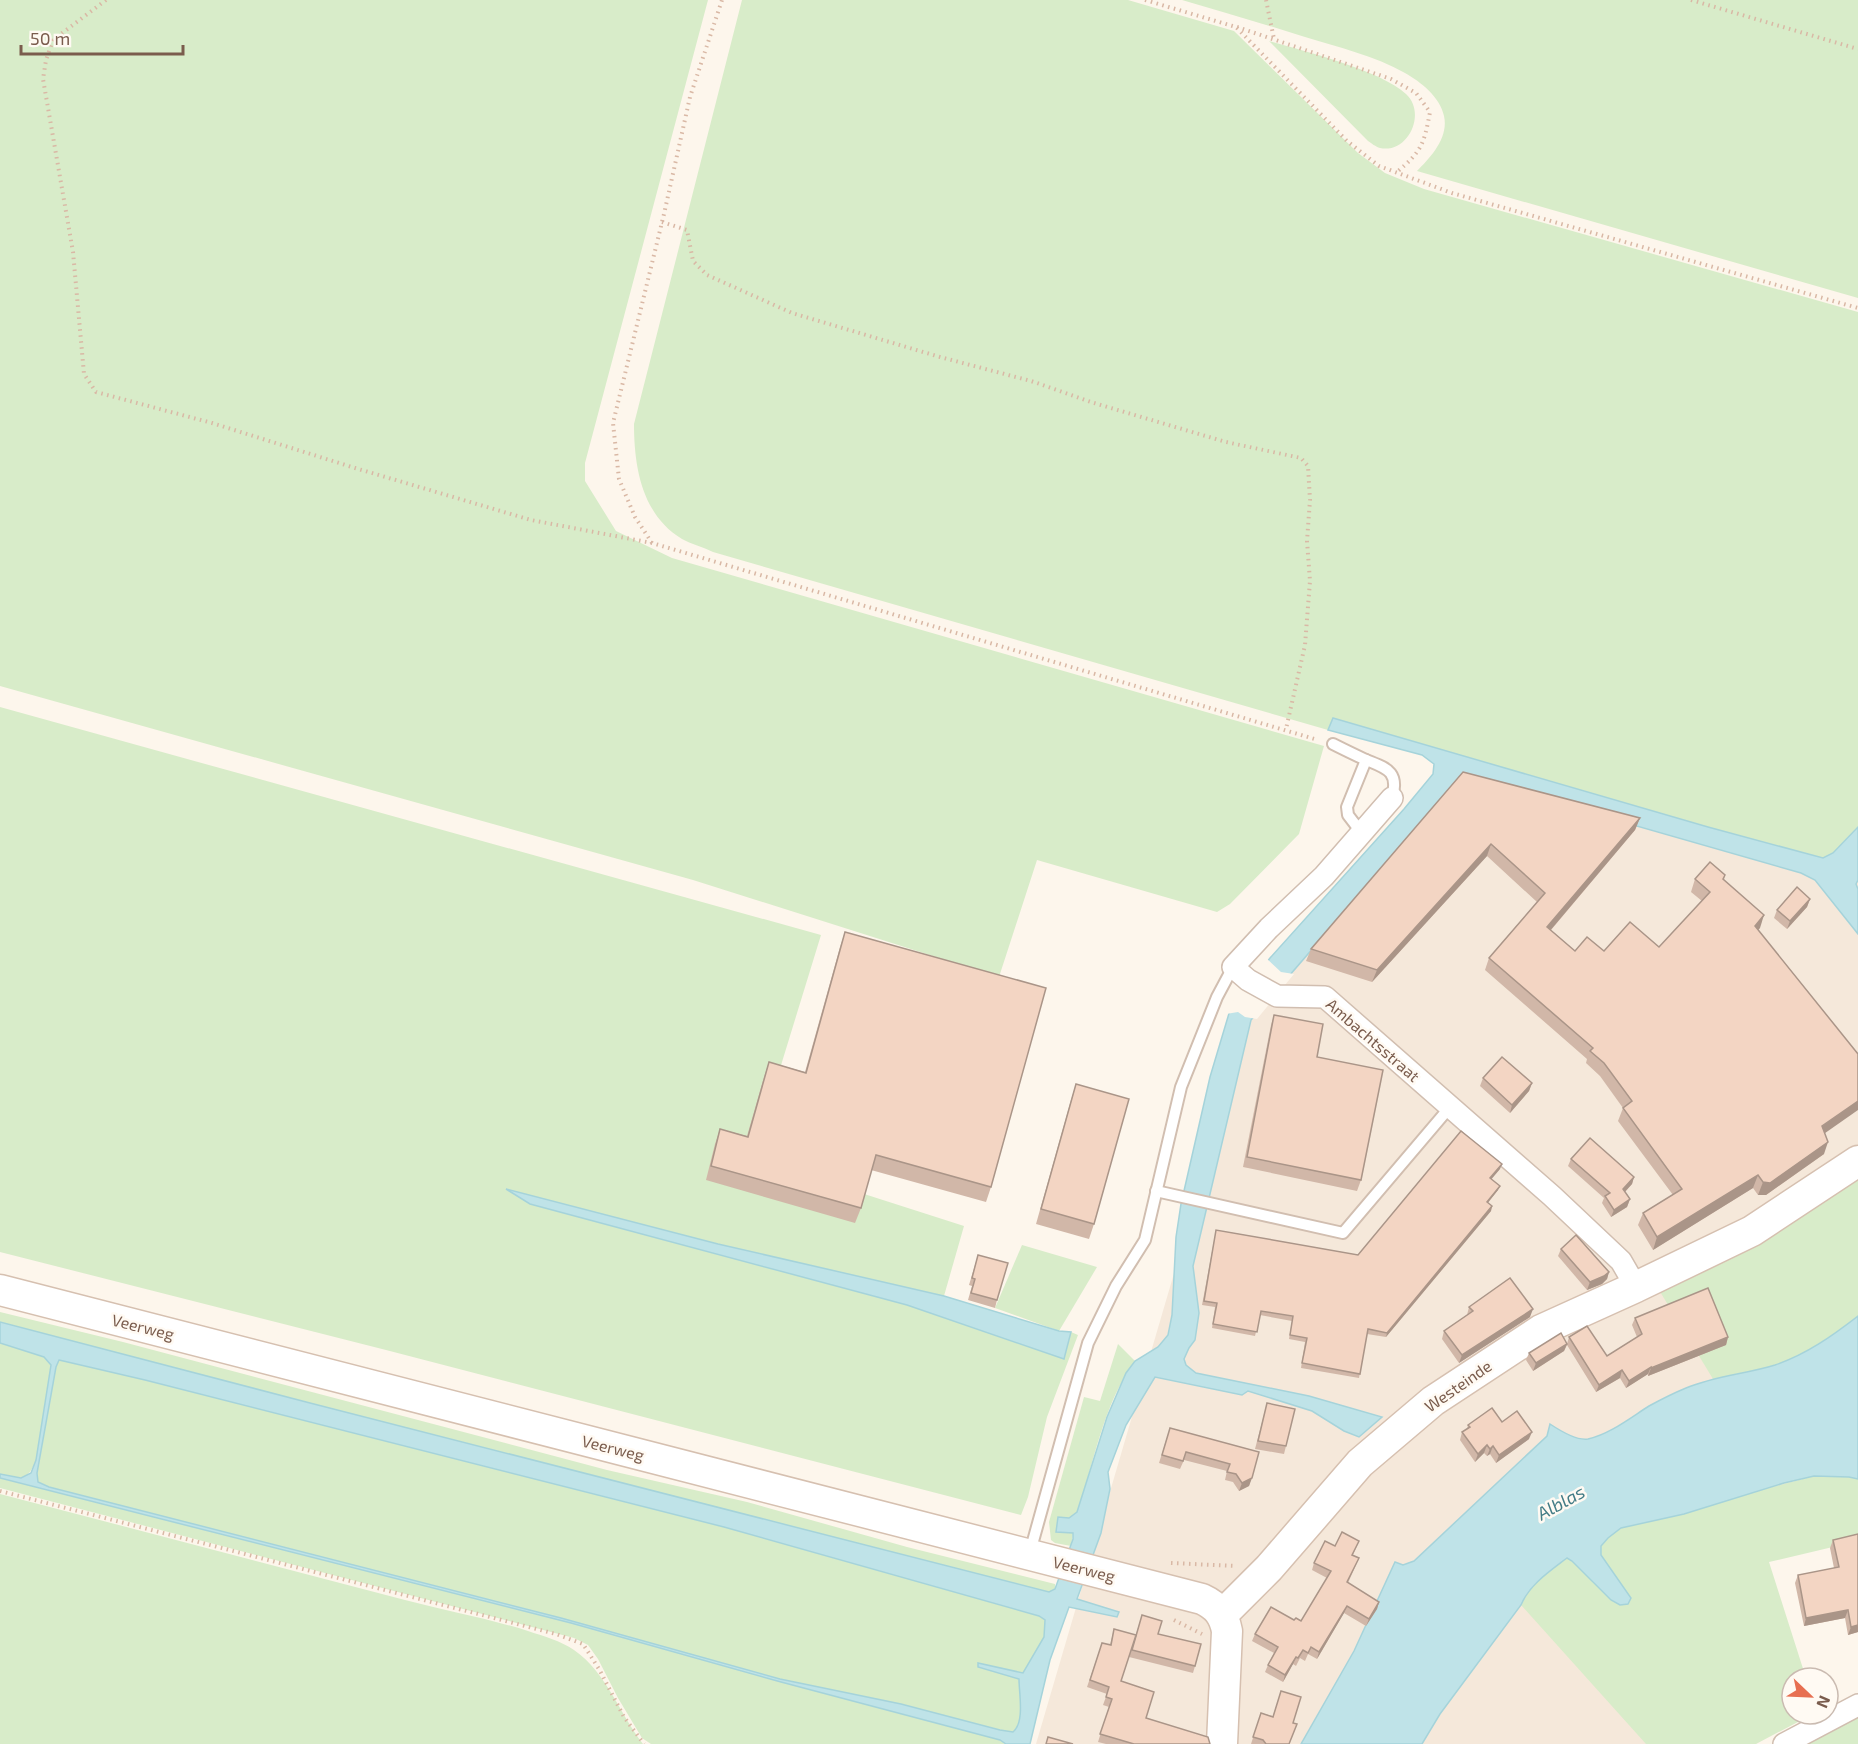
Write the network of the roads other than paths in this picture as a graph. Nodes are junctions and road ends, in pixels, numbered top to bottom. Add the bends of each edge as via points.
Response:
1 (1333, 744) road end
2 (1366, 760) junction
3 (1392, 798) joint
4 (1361, 832) junction
5 (1241, 974) junction
6 (1450, 1107) junction
7 (1858, 1161) edge
8 (1156, 1191) junction
9 (1636, 1287) junction
10 (0, 1290) edge
11 (1041, 1558) junction
12 (1222, 1615) junction
13 (1858, 1705) edge
14 (1221, 1744) edge
15 (1784, 1744) edge

1 - 2 lane
2 - 3 lane via 1389,770 1395,788
2 - 4 lane via 1347,807 1348,815
3 - 4 street
4 - 5 street via 1324,876 1269,928
5 - 6 street, Ambachtsstraat via 1276,996 1324,997
5 - 8 lane via 1217,997 1181,1088
6 - 8 lane via 1343,1233
6 - 9 street, Ambachtsstraat via 1621,1261
7 - 9 street, Westeinde via 1752,1231
8 - 11 lane via 1144,1240 1088,1343
9 - 12 street, Westeinde via 1541,1330 1433,1401 1360,1463 1269,1568
10 - 11 street, Veerweg
11 - 12 street, Veerweg via 1202,1599
12 - 14 street via 1227,1631
13 - 15 street

